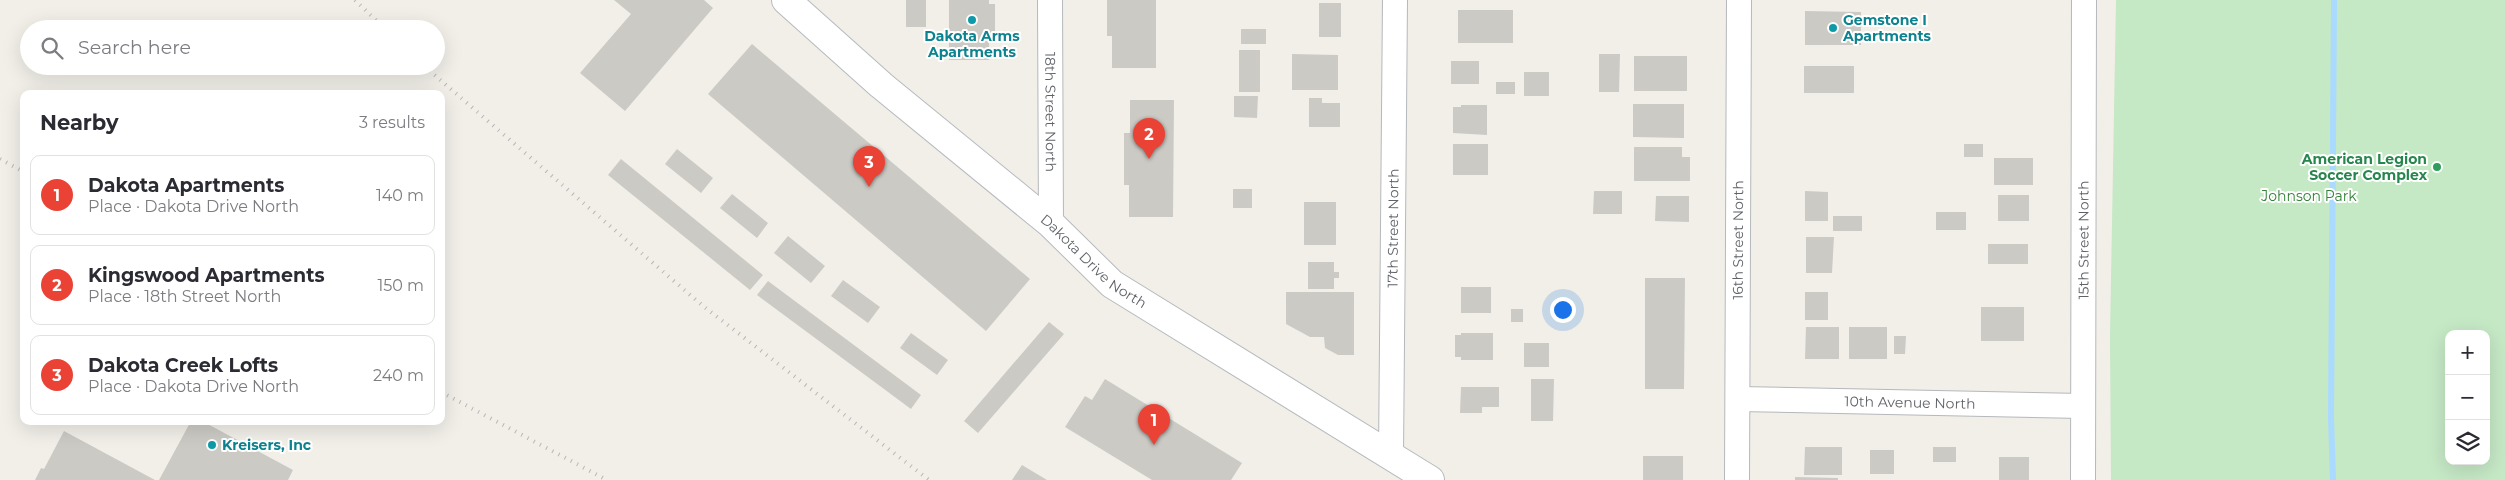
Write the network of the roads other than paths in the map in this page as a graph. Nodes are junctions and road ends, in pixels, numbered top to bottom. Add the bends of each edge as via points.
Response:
1 (786, 0) edge
2 (1050, 0) edge
3 (1395, 0) edge
4 (1739, 0) edge
5 (2084, 0) edge
6 (1051, 224) junction
7 (1738, 399) junction
8 (2083, 406) junction
9 (1391, 456) junction
10 (1430, 480) edge
11 (1738, 480) edge
12 (2083, 480) edge

1 - 6 street, Dakota Drive North via 881,85
2 - 6 street, 18th Street North
3 - 9 street, 17th Street North
4 - 7 street, 16th Street North
5 - 8 street, 15th Street North
6 - 9 street, Dakota Drive North via 1112,284
7 - 8 street, 10th Avenue North
7 - 11 street, 16th Street North
8 - 12 street, 15th Street North
9 - 10 street, Dakota Drive North

